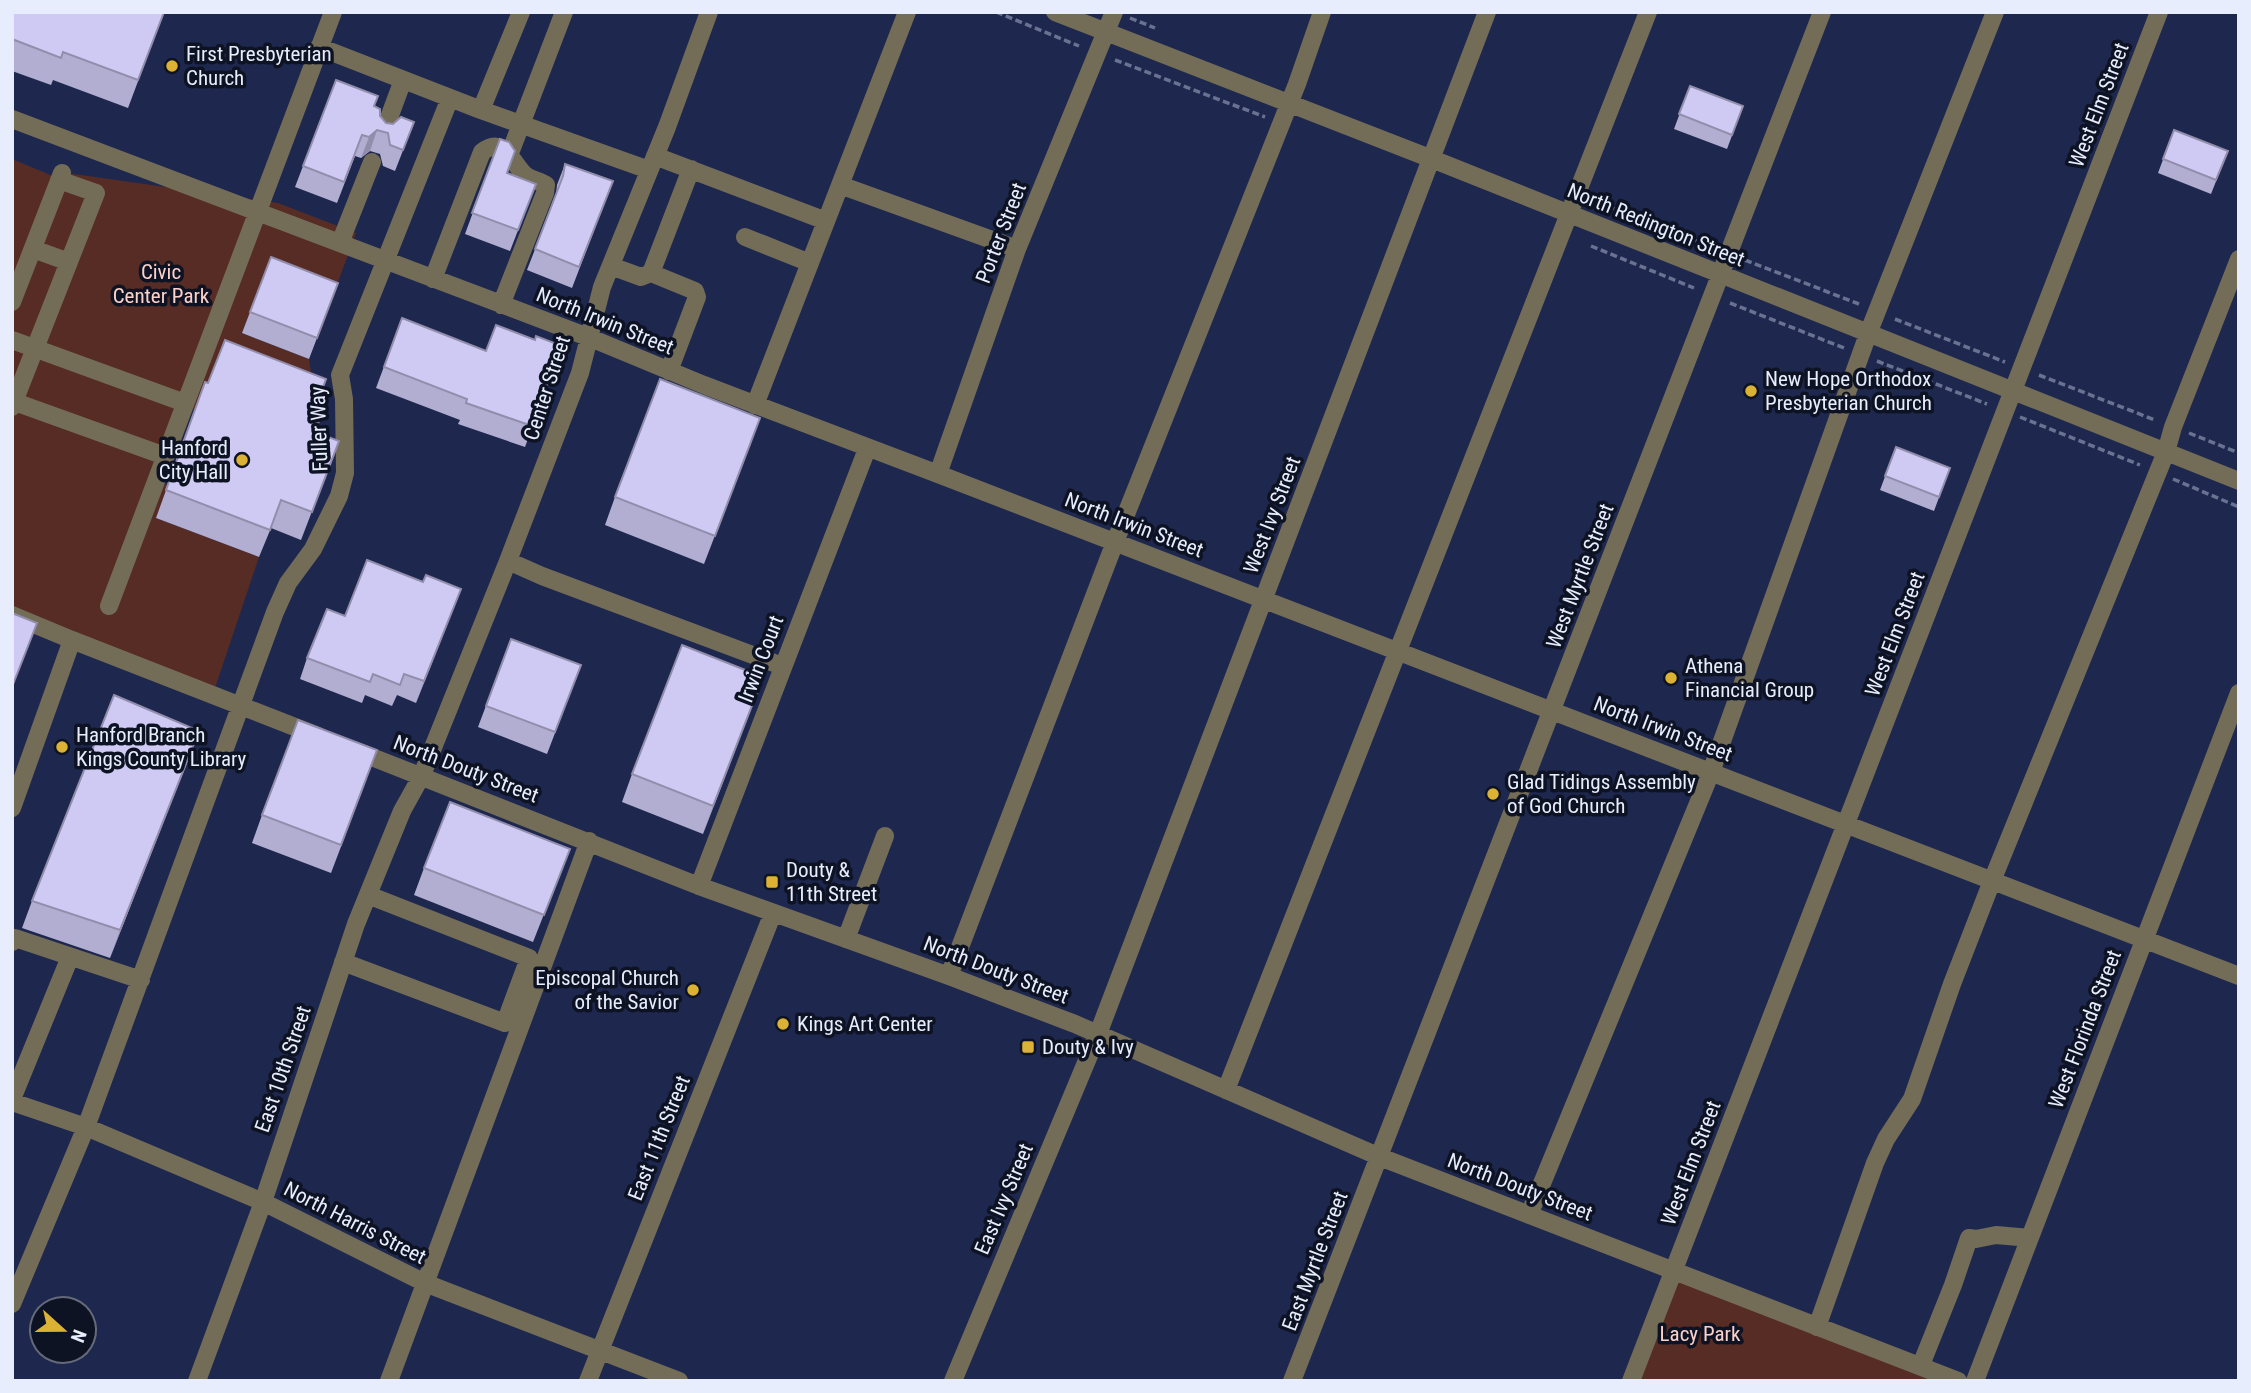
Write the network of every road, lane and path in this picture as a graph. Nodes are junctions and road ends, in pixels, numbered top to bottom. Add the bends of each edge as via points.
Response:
1 (333, 12) edge
2 (521, 12) edge
3 (564, 12) edge
4 (709, 12) edge
5 (907, 12) edge
6 (996, 12) edge
7 (1055, 12) edge
8 (1322, 12) edge
9 (1488, 12) edge
10 (1648, 12) edge
11 (1822, 12) edge
12 (1995, 12) edge
13 (2159, 12) edge
14 (1121, 15) edge
15 (1105, 31) junction
16 (1167, 33) dead end
17 (319, 47) junction
18 (1098, 53) junction
19 (402, 80) junction
20 (450, 98) junction
21 (1289, 102) junction
22 (481, 110) junction
23 (12, 119) edge
24 (1280, 123) junction
25 (521, 125) junction
26 (383, 134) edge
27 (510, 153) junction
28 (1432, 159) junction
29 (372, 162) dead end
30 (652, 163) junction
31 (691, 169) junction
32 (839, 185) junction
33 (1577, 194) junction
34 (257, 212) junction
35 (1569, 215) junction
36 (826, 221) junction
37 (1562, 233) junction
38 (746, 237) dead end
39 (340, 243) junction
40 (33, 248) junction
41 (1017, 249) junction
42 (1729, 253) junction
43 (2239, 259) edge
44 (384, 260) junction
45 (69, 262) junction
46 (810, 263) junction
47 (19, 264) edge
48 (611, 266) junction
49 (651, 273) junction
50 (1720, 275) junction
51 (433, 279) junction
52 (1712, 296) junction
53 (12, 302) edge
54 (501, 305) junction
55 (1877, 311) junction
56 (1868, 334) junction
57 (588, 337) junction
58 (12, 340) edge
59 (35, 348) junction
60 (1862, 356) junction
61 (2021, 368) junction
62 (669, 371) junction
63 (2012, 392) junction
64 (13, 403) edge
65 (186, 403) junction
66 (755, 405) junction
67 (2005, 411) junction
68 (2173, 427) junction
69 (867, 449) junction
70 (2166, 453) junction
71 (2239, 453) edge
72 (165, 456) junction
73 (2157, 472) junction
74 (938, 474) junction
75 (2239, 481) edge
76 (2239, 507) edge
77 (1115, 542) junction
78 (508, 561) junction
79 (1264, 600) junction
80 (108, 606) dead end
81 (12, 615) edge
82 (72, 640) junction
83 (1398, 651) junction
84 (782, 666) junction
85 (2239, 693) edge
86 (242, 707) junction
87 (1552, 711) junction
88 (1711, 772) junction
89 (422, 775) junction
90 (12, 808) edge
91 (1846, 824) junction
92 (884, 836) dead end
93 (589, 841) junction
94 (1992, 881) junction
95 (699, 886) junction
96 (368, 895) junction
97 (773, 913) junction
98 (846, 939) junction
99 (2144, 939) junction
100 (12, 942) edge
101 (70, 957) junction
102 (343, 962) junction
103 (949, 976) junction
104 (2239, 976) edge
105 (141, 980) junction
106 (1098, 1034) junction
107 (1226, 1090) junction
108 (12, 1101) edge
109 (86, 1127) junction
110 (1380, 1157) junction
111 (263, 1202) junction
112 (1529, 1215) junction
113 (2030, 1238) junction
114 (1673, 1271) junction
115 (425, 1283) junction
116 (12, 1304) edge
117 (1817, 1327) junction
118 (599, 1350) junction
119 (1921, 1365) junction
120 (197, 1381) edge
121 (388, 1381) edge
122 (587, 1381) edge
123 (679, 1381) edge
124 (953, 1381) edge
125 (1292, 1381) edge
126 (1631, 1381) edge
127 (1958, 1381) edge
128 (1975, 1381) edge

1 - 17 street
2 - 22 street
3 - 25 street
4 - 30 street, Center Street
5 - 32 street
6 - 18 path
7 - 15 street, North Redington Street
8 - 21 street
9 - 28 street, West Ivy Street
10 - 33 street
11 - 42 street, West Myrtle Street
12 - 55 street
13 - 61 street, West Elm Street
14 - 15 street, Porter Street
14 - 16 path
15 - 18 street, Porter Street
15 - 21 street, North Redington Street
17 - 19 street
17 - 34 street
18 - 24 path
18 - 41 street, Porter Street
19 - 20 street
19 - 26 street
20 - 22 street
20 - 44 street, Fuller Way
21 - 24 street
21 - 28 street, North Redington Street
22 - 25 street
23 - 34 street, North Irwin Street
24 - 77 street
25 - 27 street
25 - 30 street
27 - 51 street via 494,147 482,152
27 - 54 street via 526,176 546,186
28 - 35 street, North Redington Street
28 - 79 street, West Ivy Street
29 - 39 street
30 - 31 street
30 - 48 street, Center Street
31 - 36 street
31 - 49 street
32 - 36 street
32 - 41 street
33 - 35 street
33 - 42 path
34 - 39 street, North Irwin Street
34 - 65 street
35 - 37 street
35 - 50 street, North Redington Street
36 - 46 street
37 - 52 path
37 - 83 street
38 - 46 street
39 - 44 street, North Irwin Street
40 - 45 street
40 - 45 street via 61,177 96,193
40 - 47 street
41 - 74 street, Porter Street
42 - 50 street, West Myrtle Street
42 - 55 path
43 - 68 street
44 - 51 street, North Irwin Street
44 - 86 street, Fuller Way via 340,375 345,473 339,496 313,549 288,583
45 - 59 street
46 - 66 street
47 - 53 street
48 - 49 street via 641,276
48 - 57 street, Center Street
49 - 62 street via 696,293
50 - 52 street, West Myrtle Street
50 - 56 street, North Redington Street
51 - 54 street, North Irwin Street
52 - 60 path
52 - 87 street, West Myrtle Street
54 - 57 street, North Irwin Street
55 - 56 street
55 - 61 path
56 - 60 street
56 - 63 street, North Redington Street
57 - 62 street, North Irwin Street
57 - 78 street, Center Street via 580,373
58 - 59 street
59 - 64 street
59 - 65 street
60 - 67 path
60 - 88 street
61 - 63 street, West Elm Street
61 - 68 path
62 - 66 street, North Irwin Street
63 - 67 street, West Elm Street
63 - 70 street, North Redington Street
64 - 72 street
65 - 72 street
66 - 69 street, North Irwin Street
67 - 73 path
67 - 91 street, West Elm Street
68 - 70 street
68 - 71 path
69 - 74 street, North Irwin Street
69 - 84 street, Irwin Court
70 - 73 street
70 - 75 street, North Redington Street
72 - 80 street
73 - 76 path
73 - 94 street
74 - 77 street, North Irwin Street
77 - 79 street, North Irwin Street
77 - 103 street
78 - 84 street
78 - 89 street, Center Street
79 - 83 street, North Irwin Street
79 - 106 street, West Ivy Street
81 - 82 street, North Douty Street
82 - 86 street, North Douty Street
82 - 90 street
83 - 87 street, North Irwin Street
83 - 107 street
84 - 95 street, Irwin Court
85 - 99 street, West Florinda Street
86 - 89 street, North Douty Street
86 - 105 street, Fuller Way
87 - 88 street, North Irwin Street
87 - 110 street, West Myrtle Street
88 - 91 street, North Irwin Street
88 - 112 street
89 - 93 street, North Douty Street
89 - 96 street, East 10th Street
91 - 94 street, North Irwin Street
91 - 114 street, West Elm Street
92 - 98 street
93 - 95 street, North Douty Street
93 - 115 street
94 - 99 street, North Irwin Street
94 - 117 street via 1912,1099 1875,1163
95 - 97 street, North Douty Street
96 - 102 street, East 10th Street
96 - 102 street via 529,958 505,1023
97 - 98 street, North Douty Street
97 - 118 street, East 11th Street
98 - 103 street, North Douty Street
99 - 104 street, North Irwin Street
99 - 113 street, West Florinda Street
100 - 101 street via 15,938
101 - 105 street
101 - 108 street
102 - 111 street, East 10th Street
103 - 106 street, North Douty Street
105 - 109 street, Fuller Way
106 - 107 street, North Douty Street
106 - 124 street, East Ivy Street
107 - 110 street, North Douty Street
108 - 109 street, North Harris Street
109 - 111 street, North Harris Street
109 - 116 street, Fuller Way
110 - 112 street, North Douty Street
110 - 125 street, East Myrtle Street
111 - 115 street, North Harris Street
111 - 120 street, East 10th Street
112 - 114 street, North Douty Street
113 - 119 street via 1969,1238
113 - 128 street, West Florinda Street
114 - 117 street, North Douty Street
114 - 126 street, West Elm Street
115 - 118 street, North Harris Street
115 - 121 street
117 - 119 street, North Douty Street
118 - 122 street, East 11th Street
118 - 123 street, North Harris Street
119 - 127 street, North Douty Street

